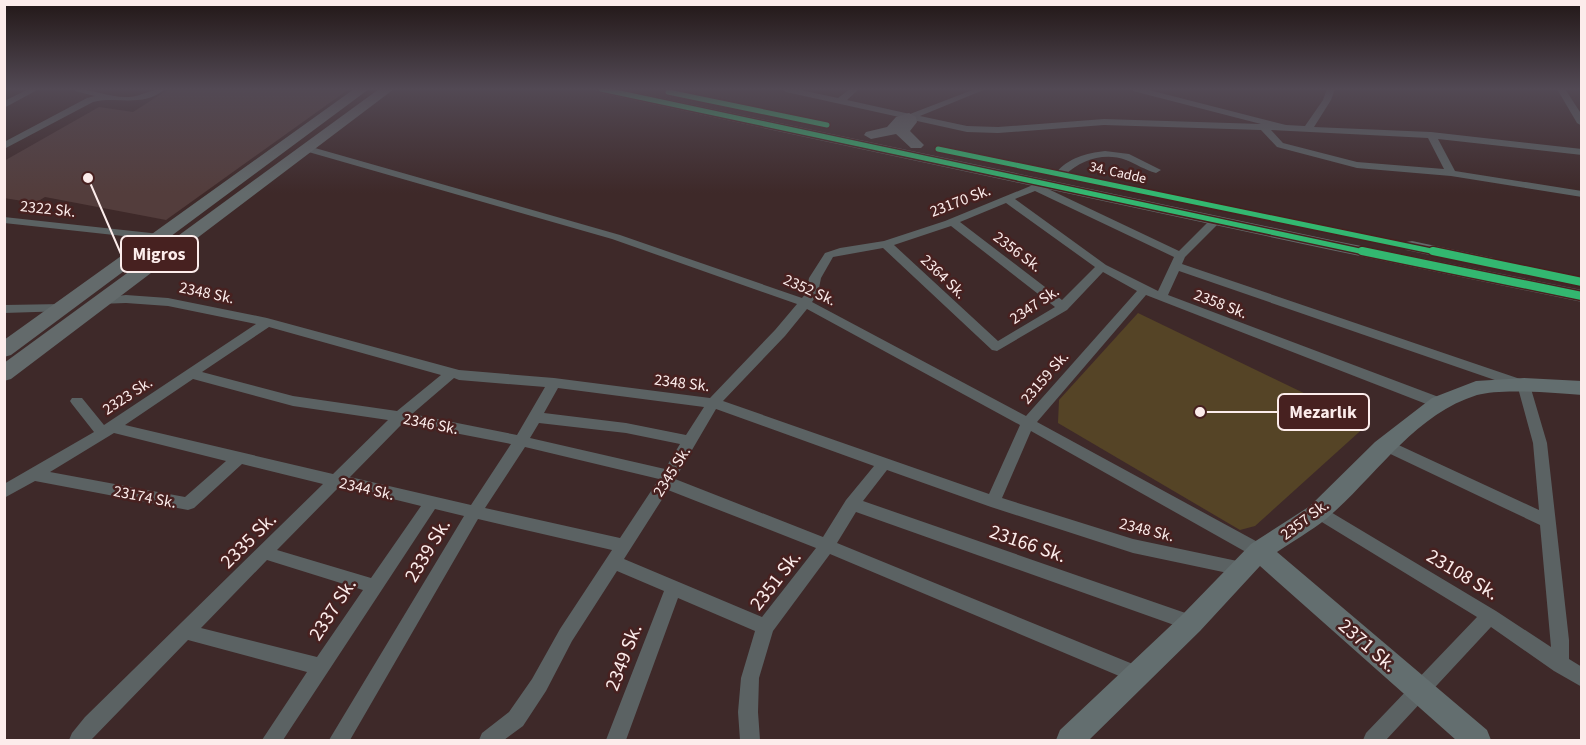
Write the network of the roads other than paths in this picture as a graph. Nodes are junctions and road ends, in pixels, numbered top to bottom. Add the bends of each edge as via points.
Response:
1 (46, 124) edge
2 (315, 124) edge
3 (341, 124) edge
4 (760, 124) edge
5 (817, 124) edge
6 (907, 124) edge
7 (942, 124) edge
8 (1077, 124) edge
9 (1151, 124) edge
10 (1270, 124) edge
11 (1312, 124) edge
12 (1264, 128) junction
13 (1286, 128) junction
14 (1308, 130) junction
15 (897, 131) junction
16 (871, 135) junction
17 (1431, 135) junction
18 (916, 145) junction
19 (4, 146) edge
20 (308, 149) junction
21 (1581, 152) edge
22 (1156, 170) dead end
23 (1061, 173) junction
24 (1451, 173) junction
25 (1040, 185) junction
26 (1581, 194) edge
27 (1008, 199) junction
28 (4, 220) edge
29 (1216, 220) junction
30 (953, 222) junction
31 (160, 237) junction
32 (886, 244) junction
33 (1177, 261) junction
34 (1102, 267) junction
35 (1581, 282) edge
36 (1144, 290) junction
37 (1581, 296) edge
38 (1161, 297) junction
39 (102, 302) junction
40 (805, 303) junction
41 (1064, 307) junction
42 (63, 308) junction
43 (4, 309) edge
44 (267, 322) junction
45 (979, 332) joint
46 (4, 350) edge
47 (450, 372) junction
48 (4, 374) edge
49 (192, 374) junction
50 (554, 383) junction
51 (1524, 385) junction
52 (1581, 388) edge
53 (77, 401) dead end
54 (712, 403) junction
55 (1439, 403) junction
56 (400, 417) junction
57 (535, 417) junction
58 (1028, 423) junction
59 (107, 430) junction
60 (521, 441) junction
61 (690, 441) junction
62 (1387, 446) junction
63 (240, 457) junction
64 (884, 464) junction
65 (34, 475) junction
66 (667, 479) junction
67 (338, 480) junction
68 (4, 492) edge
69 (993, 501) junction
70 (431, 503) junction
71 (852, 504) junction
72 (475, 511) junction
73 (1318, 512) junction
74 (1547, 522) junction
75 (826, 544) junction
76 (623, 546) junction
77 (265, 553) junction
78 (1251, 560) junction
79 (613, 562) junction
80 (374, 586) junction
81 (673, 589) junction
82 (1490, 616) junction
83 (1191, 623) junction
84 (765, 627) junction
85 (186, 632) junction
86 (1560, 665) junction
87 (321, 667) junction
88 (1138, 675) junction
89 (1581, 678) edge
90 (1420, 690) junction
91 (79, 741) edge
92 (272, 741) edge
93 (339, 741) edge
94 (489, 741) edge
95 (616, 741) edge
96 (750, 741) edge
97 (1070, 741) edge
98 (1373, 741) edge
99 (1477, 741) edge

1 - 19 street
2 - 31 main road
3 - 20 main road
4 - 25 main road, 34. Cadde
5 - 16 main road, 34. Cadde
6 - 15 main road
7 - 8 street via 967,129
9 - 12 street
10 - 13 street
11 - 14 street
12 - 13 street
12 - 24 street via 1280,145 1357,165
13 - 14 street
14 - 17 street
15 - 16 main road
15 - 18 main road
16 - 18 main road, 34. Cadde
17 - 21 street
17 - 24 street
18 - 23 main road, 34. Cadde
20 - 39 main road
20 - 40 street, 2352 Sk. via 616,237
22 - 23 street via 1120,155 1104,155 1069,164
23 - 35 main road, 34. Cadde
24 - 26 street
25 - 27 street, 23170 Sk.
25 - 29 main road, 34. Cadde
25 - 33 street
27 - 30 street, 23170 Sk.
27 - 34 street, 2358 Sk.
28 - 31 street, 2322 Sk.
29 - 33 street
29 - 37 main road, 34. Cadde
30 - 32 street, 23170 Sk.
30 - 41 street, 2356 Sk.
31 - 42 main road
32 - 40 street, 2345 Sk. via 830,255
32 - 45 street, 2364 Sk.
33 - 38 street
33 - 51 street
34 - 36 street, 2358 Sk.
34 - 41 street, 2347 Sk.
36 - 38 street, 2358 Sk.
36 - 58 street, 23159 Sk.
38 - 55 street, 2358 Sk.
39 - 44 street, 2348 Sk. via 168,302
39 - 48 main road
40 - 54 street, 2345 Sk.
40 - 58 street, 2352 Sk.
41 - 45 street, 2347 Sk. via 997,347
42 - 43 street
42 - 46 main road
44 - 47 street, 2348 Sk.
44 - 49 street, 2323 Sk.
47 - 50 street, 2348 Sk.
47 - 56 street, 2335 Sk.
49 - 56 street, 2346 Sk. via 293,400
49 - 59 street, 2323 Sk.
50 - 54 street, 2348 Sk.
50 - 57 street, 2339 Sk.
51 - 52 street, 2357 Sk.
51 - 55 street, 2357 Sk. via 1476,388
51 - 74 street via 1540,443
53 - 59 street
54 - 61 street, 2345 Sk.
54 - 64 street, 2348 Sk.
55 - 62 street, 2357 Sk.
56 - 60 street, 2346 Sk.
56 - 67 street, 2335 Sk.
57 - 60 street, 2339 Sk.
57 - 61 street via 626,428
58 - 69 street, 23159 Sk.
58 - 78 street, 2352 Sk.
59 - 63 street, 2344 Sk.
59 - 65 street, 2323 Sk.
60 - 66 street, 2346 Sk.
60 - 72 street, 2339 Sk.
61 - 66 street, 2345 Sk.
62 - 73 street, 2357 Sk.
62 - 74 street
63 - 65 street, 23174 Sk. via 188,504
63 - 67 street, 2344 Sk.
64 - 69 street, 2348 Sk.
64 - 71 street, 2351 Sk.
65 - 68 street, 2323 Sk.
66 - 75 street, 2346 Sk.
66 - 76 street, 2345 Sk.
67 - 70 street, 2344 Sk.
67 - 77 street, 2335 Sk.
69 - 78 street, 2348 Sk. via 1133,546
70 - 72 street, 2344 Sk.
70 - 80 street, 2337 Sk.
71 - 75 street, 2351 Sk.
71 - 83 street, 23166 Sk.
72 - 76 street, 2344 Sk.
72 - 93 street, 2339 Sk.
73 - 78 street, 2357 Sk.
73 - 82 street, 23108 Sk.
74 - 86 street
75 - 84 street, 2351 Sk.
75 - 88 street, 2346 Sk.
76 - 79 street, 2345 Sk.
77 - 80 street
77 - 85 street, 2335 Sk.
78 - 83 street, 2357 Sk.
78 - 90 street, 2371 Sk.
79 - 81 street
79 - 94 street, 2345 Sk. via 539,685 516,718
80 - 87 street, 2337 Sk.
81 - 84 street
81 - 95 street, 2349 Sk.
82 - 86 street, 23108 Sk.
82 - 90 street
83 - 88 street, 2357 Sk.
84 - 96 street, 2351 Sk. via 750,678
85 - 87 street
85 - 91 street, 2335 Sk.
86 - 89 street, 23108 Sk.
87 - 92 street, 2337 Sk.
88 - 97 street, 2357 Sk.
90 - 98 street
90 - 99 street, 2371 Sk.

